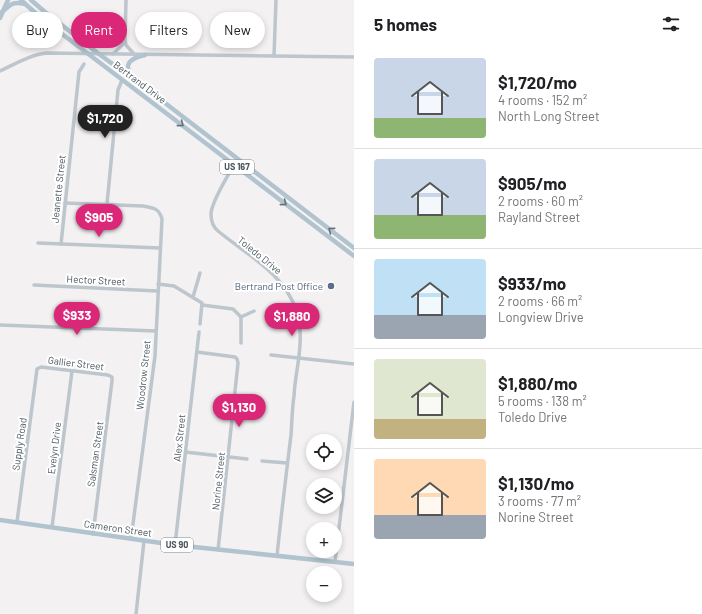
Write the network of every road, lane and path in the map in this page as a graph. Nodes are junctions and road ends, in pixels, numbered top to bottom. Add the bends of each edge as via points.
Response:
1 (8, 0) edge
2 (21, 0) edge
3 (31, 0) edge
4 (126, 0) edge
5 (276, 0) edge
6 (26, 5) junction
7 (2, 12) junction
8 (126, 12) edge
9 (0, 18) edge
10 (127, 46) edge
11 (119, 48) edge
12 (88, 54) junction
13 (99, 54) junction
14 (113, 54) junction
15 (134, 54) junction
16 (145, 55) junction
17 (274, 56) junction
18 (354, 57) edge
19 (84, 64) dead end
20 (0, 71) edge
21 (133, 78) junction
22 (122, 80) junction
23 (197, 128) junction
24 (192, 133) junction
25 (234, 165) junction
26 (65, 203) junction
27 (106, 204) junction
28 (38, 243) dead end
29 (61, 244) junction
30 (160, 248) junction
31 (354, 248) edge
32 (354, 256) edge
33 (200, 273) dead end
34 (158, 284) junction
35 (34, 286) dead end
36 (157, 291) junction
37 (193, 297) junction
38 (202, 305) junction
39 (254, 312) dead end
40 (241, 317) junction
41 (0, 324) edge
42 (200, 324) dead end
43 (156, 331) junction
44 (198, 332) dead end
45 (241, 343) dead end
46 (197, 352) junction
47 (271, 355) dead end
48 (298, 358) junction
49 (354, 364) edge
50 (37, 368) joint
51 (72, 370) junction
52 (112, 377) joint
53 (354, 402) edge
54 (185, 452) junction
55 (228, 457) junction
56 (247, 459) dead end
57 (262, 461) dead end
58 (288, 463) junction
59 (0, 520) edge
60 (17, 522) junction
61 (52, 528) junction
62 (93, 534) junction
63 (131, 539) junction
64 (144, 541) junction
65 (175, 545) junction
66 (218, 550) junction
67 (277, 556) junction
68 (335, 562) junction
69 (354, 564) edge
70 (136, 614) edge

1 - 7 main road
2 - 6 main road, Bertrand Drive / US 167
3 - 13 main road, Bertrand Drive / US 167
4 - 8 street
5 - 17 street
6 - 7 main road via 12,3
6 - 12 main road, Bertrand Drive / US 167
7 - 9 main road
10 - 15 street
11 - 14 street
12 - 13 street
12 - 20 street via 42,54 29,57
12 - 22 main road, Bertrand Drive / US 167
13 - 14 street
13 - 21 main road, Bertrand Drive / US 167
14 - 15 street
15 - 16 street
16 - 17 street
16 - 21 main road via 136,57 129,63 128,70
17 - 18 street
19 - 26 street, Jeanette Street via 79,72
21 - 23 main road, Bertrand Drive / US 167
22 -> 24 main road, Bertrand Drive / US 167
22 - 27 street via 118,90
23 - 24 street
31 -> 23 main road, Bertrand Drive / US 167
24 - 25 main road, Bertrand Drive / US 167
25 -> 32 main road, Bertrand Drive / US 167
25 - 48 street, Toledo Drive via 213,205 212,222 218,231 271,272 289,294 299,322
26 - 27 street
26 - 29 street, Jeanette Street
27 - 30 street, Woodrow Street via 143,206 159,212 162,219
28 - 29 street
29 - 30 street
30 - 34 street, Woodrow Street
33 - 37 street
34 - 36 street, Woodrow Street
34 - 37 street via 174,286
35 - 36 street, Hector Street
36 - 43 street, Woodrow Street
37 - 38 street via 202,302
38 - 40 street via 233,309
38 - 42 street
39 - 40 street
40 - 45 street
41 - 43 street
43 - 63 street, Woodrow Street
44 - 46 street, Alex Street
46 - 54 street, Alex Street
46 - 55 street, Norine Street via 235,357 238,360
47 - 48 street
48 - 49 street
48 - 58 street, Toledo Drive
50 - 51 street, Gallier Street
50 - 60 street, Supply Road
51 - 52 street, Gallier Street
51 - 61 street, Evelyn Drive
52 - 62 street, Salsman Street
53 - 68 street
54 - 55 street
54 - 65 street, Alex Street
55 - 56 street
55 - 66 street, Norine Street
57 - 58 street
58 - 67 street, Toledo Drive
59 - 60 main road, Cameron Street / US 90
60 - 61 main road, Cameron Street / US 90
61 - 62 main road, Cameron Street / US 90
62 - 63 main road, Cameron Street / US 90
63 - 64 main road, Cameron Street / US 90
64 - 65 main road, Cameron Street / US 90
64 - 70 street
65 - 66 main road, Cameron Street / US 90
66 - 67 main road, Cameron Street / US 90
67 - 68 main road, Cameron Street / US 90
68 - 69 main road, Cameron Street / US 90

